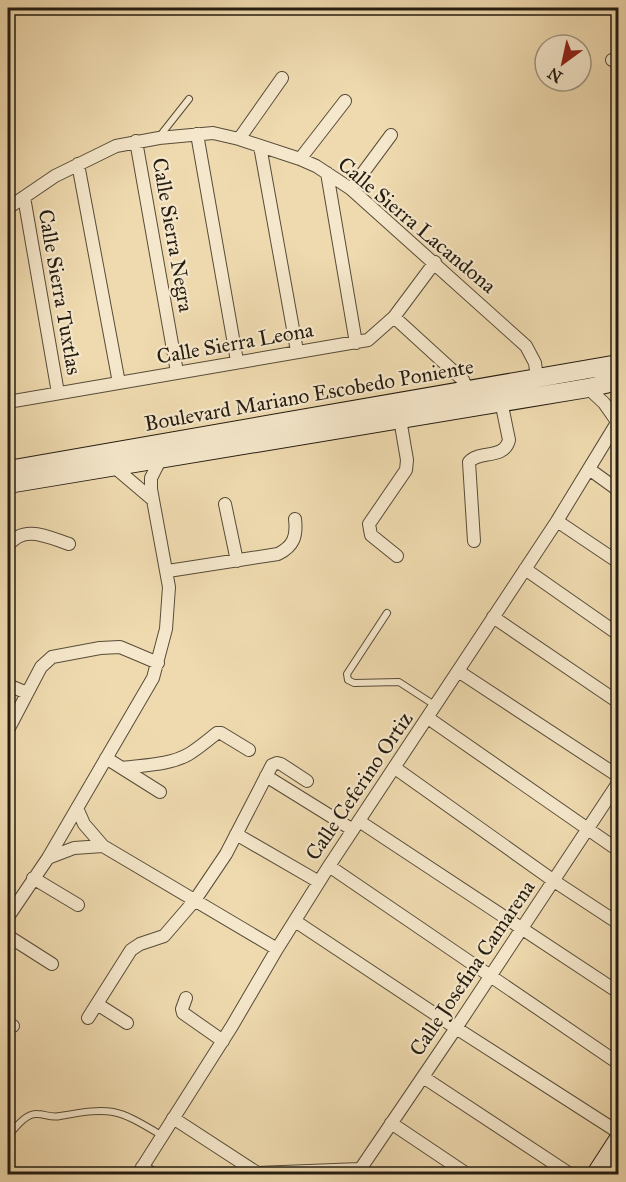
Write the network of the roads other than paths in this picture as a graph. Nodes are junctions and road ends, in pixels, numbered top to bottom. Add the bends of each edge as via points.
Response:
1 (282, 78) dead end
2 (189, 99) dead end
3 (345, 101) dead end
4 (197, 134) junction
5 (391, 135) dead end
6 (159, 138) junction
7 (239, 139) junction
8 (136, 141) junction
9 (260, 146) junction
10 (300, 159) junction
11 (78, 164) junction
12 (327, 173) junction
13 (351, 189) junction
14 (24, 197) junction
15 (8, 208) edge
16 (435, 262) junction
17 (394, 317) junction
18 (356, 343) junction
19 (297, 351) junction
20 (237, 362) junction
21 (618, 364) edge
22 (177, 372) junction
23 (537, 378) junction
24 (618, 381) edge
25 (119, 383) junction
26 (588, 388) junction
27 (468, 391) junction
28 (58, 393) junction
29 (501, 401) junction
30 (8, 402) edge
31 (400, 419) junction
32 (618, 422) edge
33 (312, 426) junction
34 (161, 458) junction
35 (112, 466) junction
36 (589, 469) junction
37 (8, 470) edge
38 (8, 484) edge
39 (618, 490) edge
40 (153, 500) junction
41 (225, 504) dead end
42 (295, 519) dead end
43 (557, 521) junction
44 (474, 541) dead end
45 (69, 543) dead end
46 (8, 546) edge
47 (397, 556) dead end
48 (237, 561) junction
49 (618, 562) edge
50 (525, 569) junction
51 (168, 572) junction
52 (387, 613) dead end
53 (492, 617) junction
54 (618, 634) edge
55 (158, 663) junction
56 (458, 671) junction
57 (8, 685) edge
58 (27, 693) junction
59 (618, 702) edge
60 (436, 706) junction
61 (428, 718) junction
62 (8, 730) edge
63 (249, 750) dead end
64 (106, 758) junction
65 (123, 768) junction
66 (395, 768) junction
67 (269, 771) junction
68 (618, 776) edge
69 (307, 781) dead end
70 (618, 783) edge
71 (160, 792) dead end
72 (77, 808) junction
73 (356, 826) junction
74 (588, 829) junction
75 (236, 834) junction
76 (103, 846) junction
77 (618, 850) edge
78 (48, 858) junction
79 (329, 866) junction
80 (33, 878) junction
81 (554, 881) junction
82 (319, 882) junction
83 (195, 900) junction
84 (78, 905) dead end
85 (8, 917) edge
86 (295, 921) junction
87 (618, 923) edge
88 (523, 929) junction
89 (8, 936) edge
90 (277, 949) junction
91 (51, 964) dead end
92 (491, 977) junction
93 (618, 992) edge
94 (186, 998) dead end
95 (97, 1004) junction
96 (88, 1018) dead end
97 (127, 1023) dead end
98 (456, 1029) junction
99 (222, 1041) junction
100 (618, 1063) edge
101 (423, 1077) junction
102 (173, 1118) junction
103 (391, 1123) junction
104 (618, 1132) edge
105 (161, 1135) junction
106 (8, 1136) edge
107 (618, 1140) edge
108 (140, 1171) edge
109 (361, 1173) edge
110 (153, 1174) edge
111 (258, 1174) edge
112 (467, 1174) edge
113 (570, 1174) edge
114 (596, 1174) edge

1 - 7 street
2 - 6 lane
3 - 10 street
4 - 6 street, Calle Sierra Lacandona
4 - 7 street, Calle Sierra Lacandona
4 - 20 street
5 - 13 street
6 - 8 street, Calle Sierra Lacandona
7 - 9 street, Calle Sierra Lacandona
8 - 11 street, Calle Sierra Lacandona
8 - 22 street, Calle Sierra Negra
9 - 10 street, Calle Sierra Lacandona
9 - 19 street
10 - 12 street, Calle Sierra Lacandona
11 - 14 street, Calle Sierra Lacandona
11 - 25 street
12 - 13 street, Calle Sierra Lacandona
12 - 18 street
13 - 16 street, Calle Sierra Lacandona
14 - 15 street, Calle Sierra Lacandona
14 - 28 street, Calle Sierra Tuxtlas
16 - 17 street, Calle Sierra Leona
16 - 23 street, Calle Sierra Lacandona via 526,346
17 - 18 street, Calle Sierra Leona via 373,337
17 - 27 street via 462,380
18 - 19 street, Calle Sierra Leona
19 - 20 street, Calle Sierra Leona
20 - 22 street, Calle Sierra Leona
21 - 23 street, Boulevard Mariano Escobedo Poniente
22 - 25 street, Calle Sierra Leona
23 - 27 street, Boulevard Mariano Escobedo Poniente
24 - 26 street, Boulevard Mariano Escobedo Poniente
25 - 28 street, Calle Sierra Leona
26 - 29 street, Boulevard Mariano Escobedo Poniente
26 - 32 street, Calle Ceferino Ortiz
27 - 33 street, Boulevard Mariano Escobedo Poniente
28 - 30 street, Calle Sierra Leona
29 - 31 street, Boulevard Mariano Escobedo Poniente
29 - 44 street via 507,446 468,462
31 - 33 street, Boulevard Mariano Escobedo Poniente
31 - 47 street via 406,470 369,524 372,535
32 - 36 street, Calle Ceferino Ortiz
33 - 34 street, Boulevard Mariano Escobedo Poniente
33 - 37 street, Boulevard Mariano Escobedo Poniente
34 - 35 street, Boulevard Mariano Escobedo Poniente
34 - 40 street via 151,478
35 - 38 street, Boulevard Mariano Escobedo Poniente
35 - 40 street
36 - 39 street
36 - 43 street, Calle Ceferino Ortiz
40 - 51 street
41 - 48 street
42 - 48 street via 296,536 290,547 278,554
43 - 49 street
43 - 50 street, Calle Ceferino Ortiz
45 - 46 street via 33,532 18,536
48 - 51 street
50 - 53 street, Calle Ceferino Ortiz
50 - 54 street
51 - 55 street via 169,614
52 - 60 lane via 347,674 348,680 399,682
53 - 56 street, Calle Ceferino Ortiz
53 - 59 street
55 - 58 street via 120,647 60,654 41,668
55 - 64 street via 145,694
56 - 60 street, Calle Ceferino Ortiz
56 - 68 street
57 - 58 street
58 - 62 street
60 - 61 street, Calle Ceferino Ortiz
61 - 66 street, Calle Ceferino Ortiz
61 - 74 street
63 - 65 street via 217,733 172,761
64 - 65 street
64 - 72 street
65 - 71 street
66 - 73 street, Calle Ceferino Ortiz
66 - 81 street
67 - 69 street via 277,763
67 - 73 street
67 - 75 street
70 - 74 street, Calle Josefina Camarena
72 - 76 street via 84,824
72 - 78 street
73 - 79 street, Calle Ceferino Ortiz
73 - 88 street
74 - 77 street
74 - 81 street, Calle Josefina Camarena
75 - 82 street
75 - 83 street
76 - 78 street via 74,848
76 - 83 street
78 - 80 street
79 - 82 street, Calle Ceferino Ortiz
79 - 92 street
80 - 84 street
80 - 85 street
81 - 87 street
81 - 88 street, Calle Josefina Camarena
82 - 86 street, Calle Ceferino Ortiz
83 - 90 street
83 - 95 street via 164,936 131,950
86 - 90 street, Calle Ceferino Ortiz
86 - 98 street
88 - 92 street, Calle Josefina Camarena
88 - 93 street
89 - 91 street
90 - 99 street, Calle Ceferino Ortiz
92 - 98 street, Calle Josefina Camarena
92 - 100 street
94 - 99 street via 183,1014
95 - 96 street
95 - 97 street
98 - 101 street, Calle Josefina Camarena
98 - 104 street
99 - 102 street, Calle Ceferino Ortiz
101 - 103 street, Calle Josefina Camarena
101 - 113 street
102 - 105 street, Calle Ceferino Ortiz
102 - 111 street
103 - 109 street, Calle Josefina Camarena
103 - 112 street
105 - 106 lane via 107,1110 51,1117 37,1113
105 - 108 street, Calle Ceferino Ortiz
107 - 114 street
108 - 110 street
109 - 111 street

